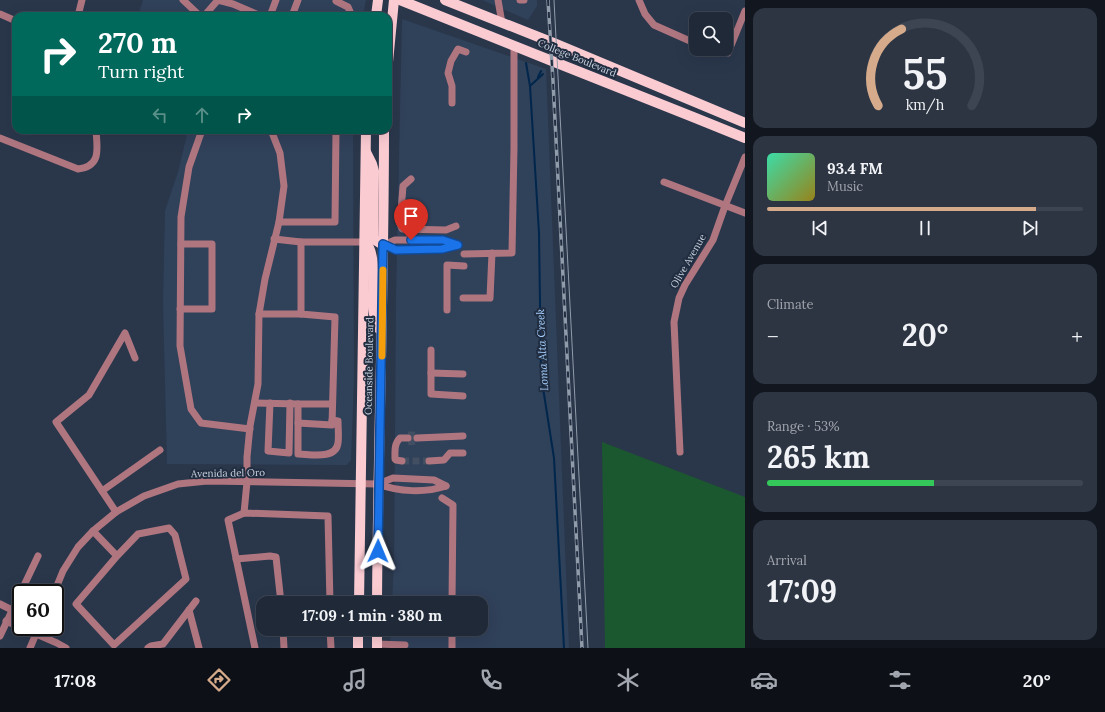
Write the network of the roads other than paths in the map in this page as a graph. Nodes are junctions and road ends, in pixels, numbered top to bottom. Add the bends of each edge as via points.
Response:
1 (82, 0) edge
2 (184, 0) edge
3 (218, 0) edge
4 (276, 0) edge
5 (298, 0) edge
6 (378, 0) edge
7 (394, 0) edge
8 (400, 0) edge
9 (445, 0) edge
10 (498, 0) edge
11 (520, 0) edge
12 (524, 0) edge
13 (639, 0) edge
14 (336, 1) edge
15 (745, 11) edge
16 (79, 12) edge
17 (196, 12) edge
18 (208, 12) edge
19 (252, 12) edge
20 (272, 12) edge
21 (294, 12) edge
22 (350, 12) edge
23 (376, 12) edge
24 (0, 14) edge
25 (12, 19) edge
26 (392, 21) edge
27 (502, 23) junction
28 (689, 41) edge
29 (733, 41) edge
30 (514, 46) junction
31 (466, 52) dead end
32 (452, 103) dead end
33 (745, 123) edge
34 (96, 134) edge
35 (201, 134) edge
36 (273, 134) edge
37 (336, 134) edge
38 (366, 134) edge
39 (384, 134) edge
40 (0, 138) edge
41 (745, 138) edge
42 (365, 151) junction
43 (745, 157) edge
44 (411, 180) dead end
45 (664, 182) dead end
46 (725, 206) junction
47 (745, 213) edge
48 (279, 222) junction
49 (456, 226) dead end
50 (274, 240) junction
51 (301, 242) junction
52 (364, 242) junction
53 (181, 244) junction
54 (383, 244) junction
55 (464, 254) dead end
56 (492, 254) junction
57 (464, 266) dead end
58 (463, 298) dead end
59 (180, 309) junction
60 (447, 310) dead end
61 (259, 314) junction
62 (301, 314) junction
63 (382, 341) junction
64 (431, 350) dead end
65 (135, 358) dead end
66 (431, 373) junction
67 (463, 374) dead end
68 (463, 396) dead end
69 (255, 403) junction
70 (270, 403) junction
71 (290, 403) junction
72 (298, 404) junction
73 (332, 404) junction
74 (332, 420) junction
75 (298, 423) junction
76 (250, 429) junction
77 (463, 436) dead end
78 (406, 438) tunnel mouth
79 (418, 438) tunnel mouth
80 (160, 450) dead end
81 (680, 452) dead end
82 (463, 453) dead end
83 (402, 461) dead end
84 (430, 461) tunnel mouth
85 (247, 482) junction
86 (361, 484) junction
87 (378, 484) junction
88 (102, 490) junction
89 (442, 498) dead end
90 (116, 512) junction
91 (244, 513) junction
92 (93, 531) junction
93 (38, 556) dead end
94 (117, 556) junction
95 (236, 559) junction
96 (25, 584) edge
97 (58, 584) edge
98 (279, 596) edge
99 (330, 596) edge
100 (359, 596) edge
101 (377, 596) edge
102 (452, 596) edge
103 (196, 601) dead end
104 (0, 604) edge
105 (12, 610) joint
106 (189, 610) junction
107 (6, 621) junction
108 (12, 624) edge
109 (0, 635) edge
110 (35, 636) edge
111 (41, 636) edge
112 (283, 636) edge
113 (330, 636) edge
114 (358, 636) edge
115 (452, 636) edge
116 (406, 645) dead end
117 (377, 646) edge
118 (30, 648) edge
119 (66, 648) edge
120 (148, 648) edge
121 (199, 648) edge
122 (255, 648) edge
123 (284, 648) edge
124 (331, 648) edge
125 (358, 648) edge
126 (452, 648) edge

1 - 16 street
2 - 17 street
3 - 18 street
3 - 19 street
4 - 20 street
5 - 21 street
6 - 23 main road
7 - 26 main road
8 - 30 main road, College Boulevard
9 - 27 main road, College Boulevard
10 - 27 street
11 - 12 street
13 - 28 street via 645,14 654,25
14 - 22 street via 348,7
15 - 29 street
24 - 25 street
27 - 33 main road, College Boulevard
30 - 41 main road, College Boulevard
30 - 56 street via 512,253
31 - 32 street via 458,49 451,61 448,73 452,86
34 - 40 street via 96,158 91,165 78,170
35 - 53 street via 189,166 181,217
36 - 48 street via 280,153 284,186
37 - 48 street via 335,222
38 - 42 main road, Oceanside Boulevard
39 - 54 main road, Oceanside Boulevard
42 - 52 main road, Oceanside Boulevard
42 - 54 main road via 374,172 373,237
43 - 46 street, Olive Avenue
44 - 49 street via 403,186 400,224 402,229 446,230
45 - 46 street
46 - 47 street
46 - 81 street, Olive Avenue via 713,240 679,298 674,322
48 - 50 street
50 - 51 street
50 - 61 street
51 - 52 street
51 - 62 street
52 - 63 main road via 368,244 373,262 373,309
52 - 86 main road, Oceanside Boulevard
53 - 59 street
53 - 59 street via 212,244 212,309
54 - 54 street via 396,250 442,249 458,245 443,240 396,240
54 - 63 main road, Oceanside Boulevard
55 - 56 street
56 - 58 street via 490,298
57 - 60 street via 447,266
59 - 76 street via 180,346 191,409 201,423
61 - 62 street
61 - 69 street via 258,384
62 - 73 street via 335,317
63 - 87 main road, Oceanside Boulevard
64 - 66 street
65 - 88 street via 125,333 88,395 56,422
66 - 67 street
66 - 68 street via 431,394
69 - 70 street
69 - 76 street
70 - 71 street
70 - 71 street via 268,451 288,453
71 - 72 street
72 - 73 street
72 - 75 street
73 - 74 street
74 - 75 street via 332,425
74 - 75 street via 338,421 338,444 336,450 328,455 298,454
76 - 85 street
77 - 79 street
78 - 83 street via 396,442 395,447 395,459
80 - 88 street
82 - 84 street via 450,453 444,460
85 - 86 street, Avenida del Oro
85 - 90 street, Avenida del Oro via 207,481 178,484 144,496
85 - 91 street
86 - 87 street, Avenida del Oro
86 - 100 main road, Oceanside Boulevard
87 - 87 street via 391,489 433,490 446,486 434,480 393,478
87 - 101 main road, Oceanside Boulevard
88 - 90 street
89 - 102 street via 453,505
90 - 92 street, Avenida del Oro
91 - 95 street via 228,520
91 - 99 street via 328,516
92 - 94 street
92 - 97 street, Avenida del Oro via 78,547
93 - 96 street
94 - 94 street via 76,604 114,645 186,578 175,535 169,528 138,534
95 - 98 street via 276,557
95 - 122 street
103 - 106 street
104 - 105 street
105 - 107 street
106 - 120 street via 163,644
106 - 121 street
107 - 108 street
107 - 109 street
110 - 118 street
111 - 119 street
112 - 123 street
113 - 124 street
114 - 125 main road
115 - 126 street
116 - 117 street

